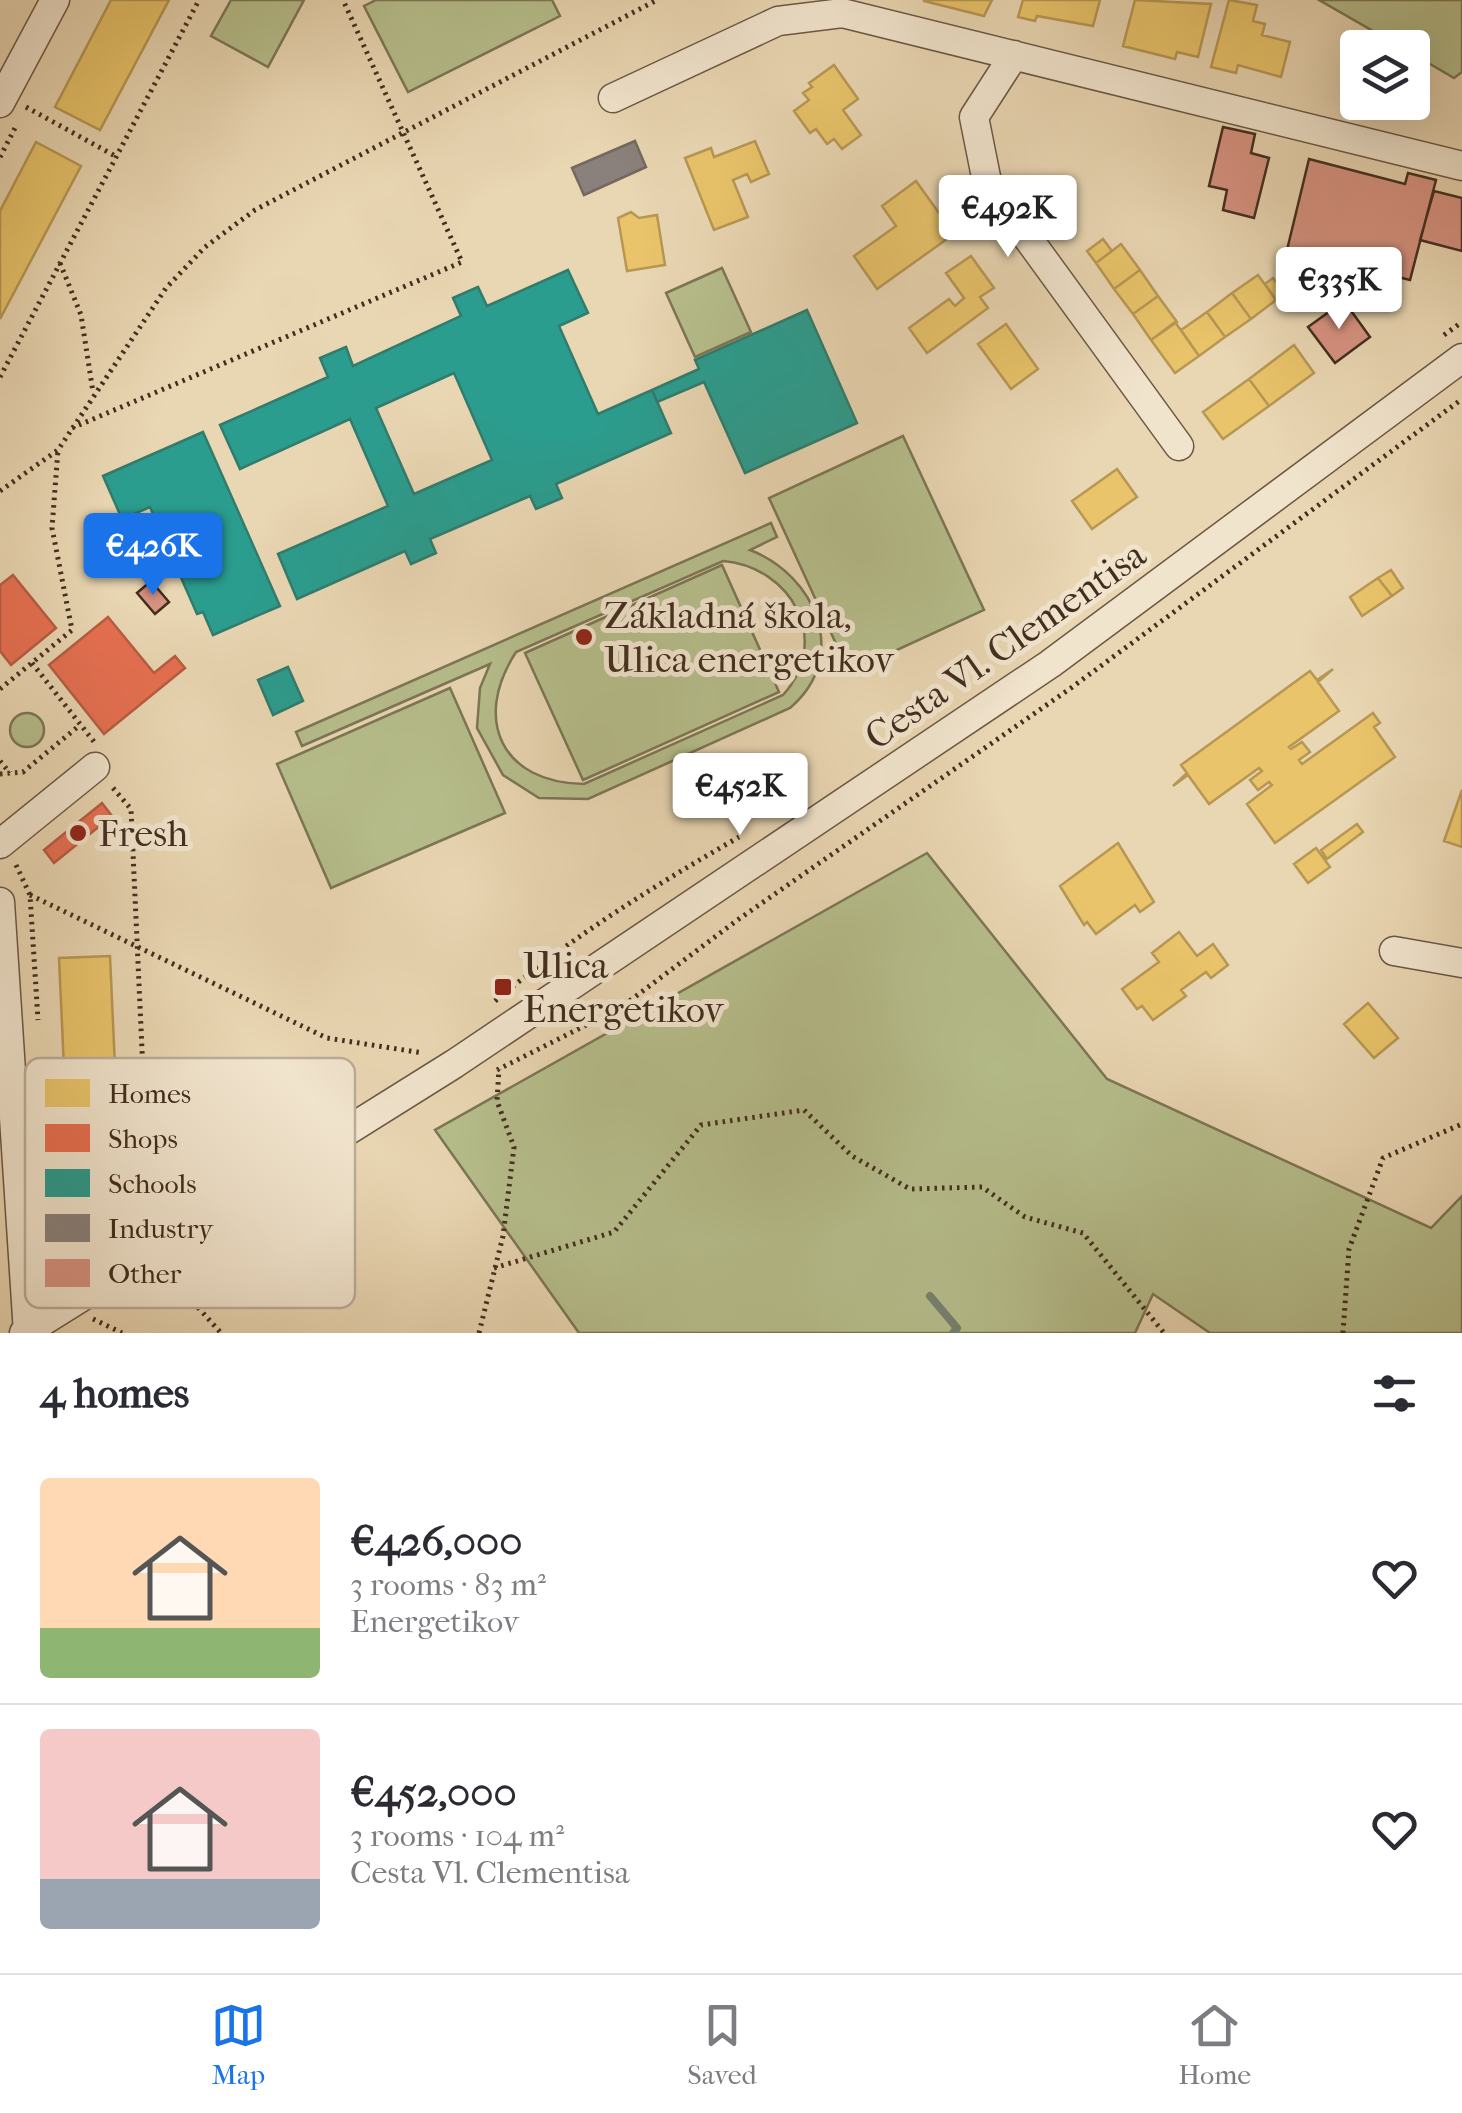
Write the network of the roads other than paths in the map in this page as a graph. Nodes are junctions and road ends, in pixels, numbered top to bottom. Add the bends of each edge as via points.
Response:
1 (55, 0) edge
2 (1014, 55) junction
3 (614, 98) dead end
4 (13, 105) edge
5 (1462, 166) edge
6 (1462, 358) edge
7 (1179, 446) dead end
8 (95, 767) road end
9 (0, 844) edge
10 (0, 902) edge
11 (1394, 951) dead end
12 (1462, 963) edge
13 (355, 1127) edge
14 (25, 1300) edge
15 (66, 1308) edge
16 (27, 1332) edge

1 - 4 street
2 - 3 street via 842,13 778,21
2 - 5 street
2 - 7 street via 974,116 987,182
6 - 13 street, Cesta Vl. Clementisa via 1050,664
8 - 9 street
10 - 14 street
11 - 12 street
15 - 16 street, Cesta Vl. Clementisa

